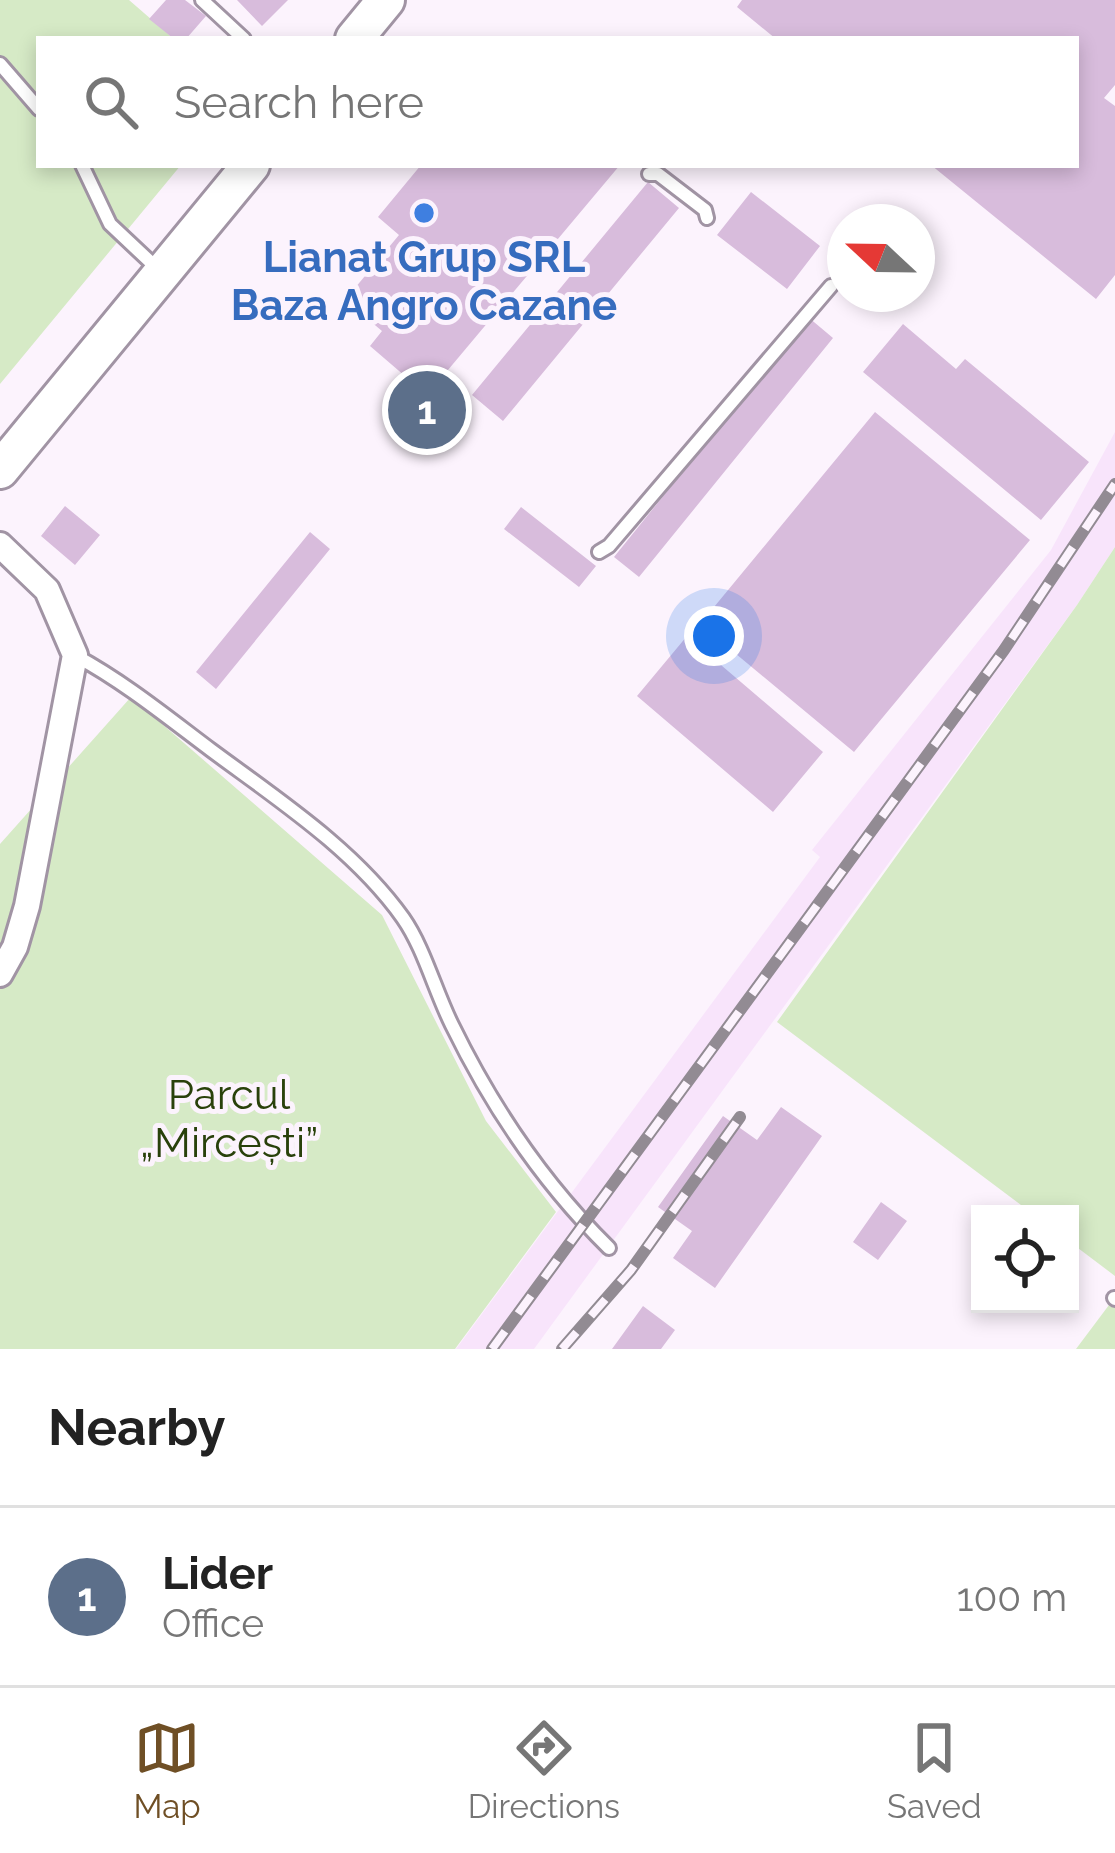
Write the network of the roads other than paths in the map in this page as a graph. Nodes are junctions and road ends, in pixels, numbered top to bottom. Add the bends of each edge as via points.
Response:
1 (202, 0) edge
2 (386, 0) edge
3 (241, 36) edge
4 (357, 36) edge
5 (0, 64) edge
6 (36, 106) edge
7 (83, 168) edge
8 (249, 168) edge
9 (649, 174) dead end
10 (707, 218) dead end
11 (162, 272) junction
12 (827, 291) edge
13 (0, 470) edge
14 (0, 545) edge
15 (599, 552) dead end
16 (75, 655) junction
17 (0, 974) edge
18 (609, 1248) dead end

1 - 3 lane
2 - 4 main road
5 - 6 lane
7 - 11 lane via 110,224
8 - 11 main road
9 - 10 lane
11 - 13 main road
12 - 15 lane
14 - 16 street via 47,590
16 - 17 street via 27,906
16 - 18 lane via 247,777 383,892 406,922 493,1106

